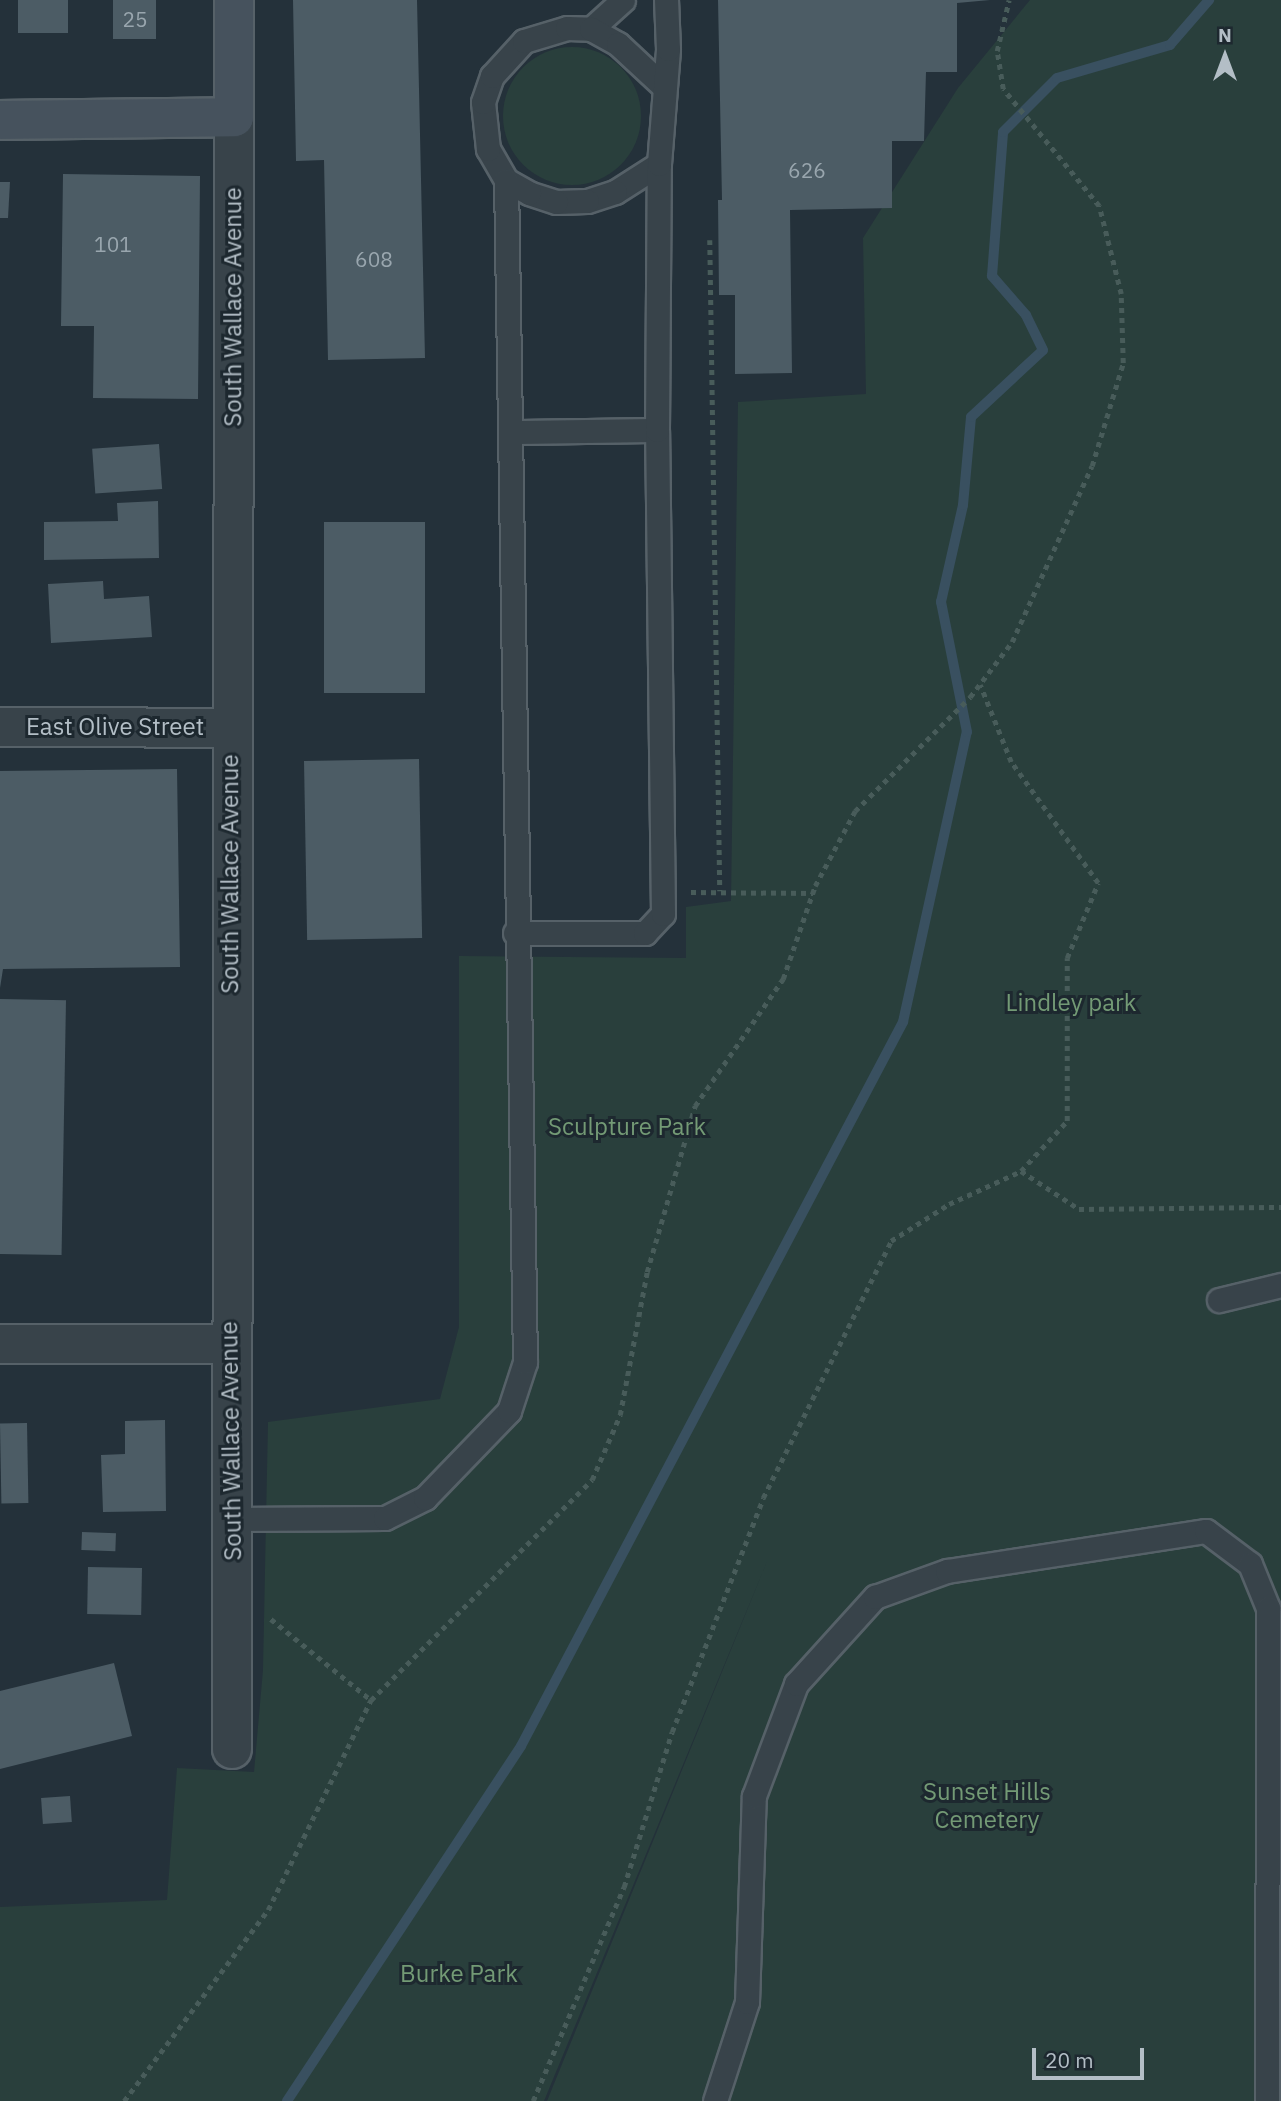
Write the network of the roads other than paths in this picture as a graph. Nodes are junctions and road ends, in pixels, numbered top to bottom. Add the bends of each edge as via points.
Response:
1 (234, 0) edge
2 (623, 0) edge
3 (666, 0) edge
4 (590, 29) junction
5 (662, 85) junction
6 (234, 117) junction
7 (0, 120) edge
8 (659, 164) junction
9 (506, 180) junction
10 (657, 430) junction
11 (514, 432) junction
12 (0, 727) edge
13 (230, 728) junction
14 (516, 933) junction
15 (1281, 1285) edge
16 (1219, 1300) dead end
17 (0, 1343) edge
18 (230, 1343) junction
19 (233, 1519) junction
20 (232, 1749) dead end
21 (715, 2101) edge
22 (1267, 2101) edge

1 - 6 street, South Wallace Avenue
2 - 4 lane
3 - 5 lane via 668,48
4 - 5 lane via 618,44
4 - 9 lane via 546,31 524,41 492,76 483,102 484,127 488,149
5 - 8 lane
6 - 7 street
6 - 13 street, South Wallace Avenue
8 - 9 lane via 615,192 587,201 556,202
8 - 10 lane
9 - 11 lane
10 - 11 lane
10 - 14 lane via 663,914 645,933
11 - 14 lane
12 - 13 street, East Olive Street
13 - 18 street, South Wallace Avenue
14 - 19 lane via 525,1362 509,1411 425,1498 385,1518
15 - 16 lane
17 - 18 street
18 - 19 street, South Wallace Avenue
19 - 20 street, South Wallace Avenue
21 - 22 lane via 747,2002 754,1796 796,1685 875,1597 947,1571 1206,1531 1250,1564 1268,1608

